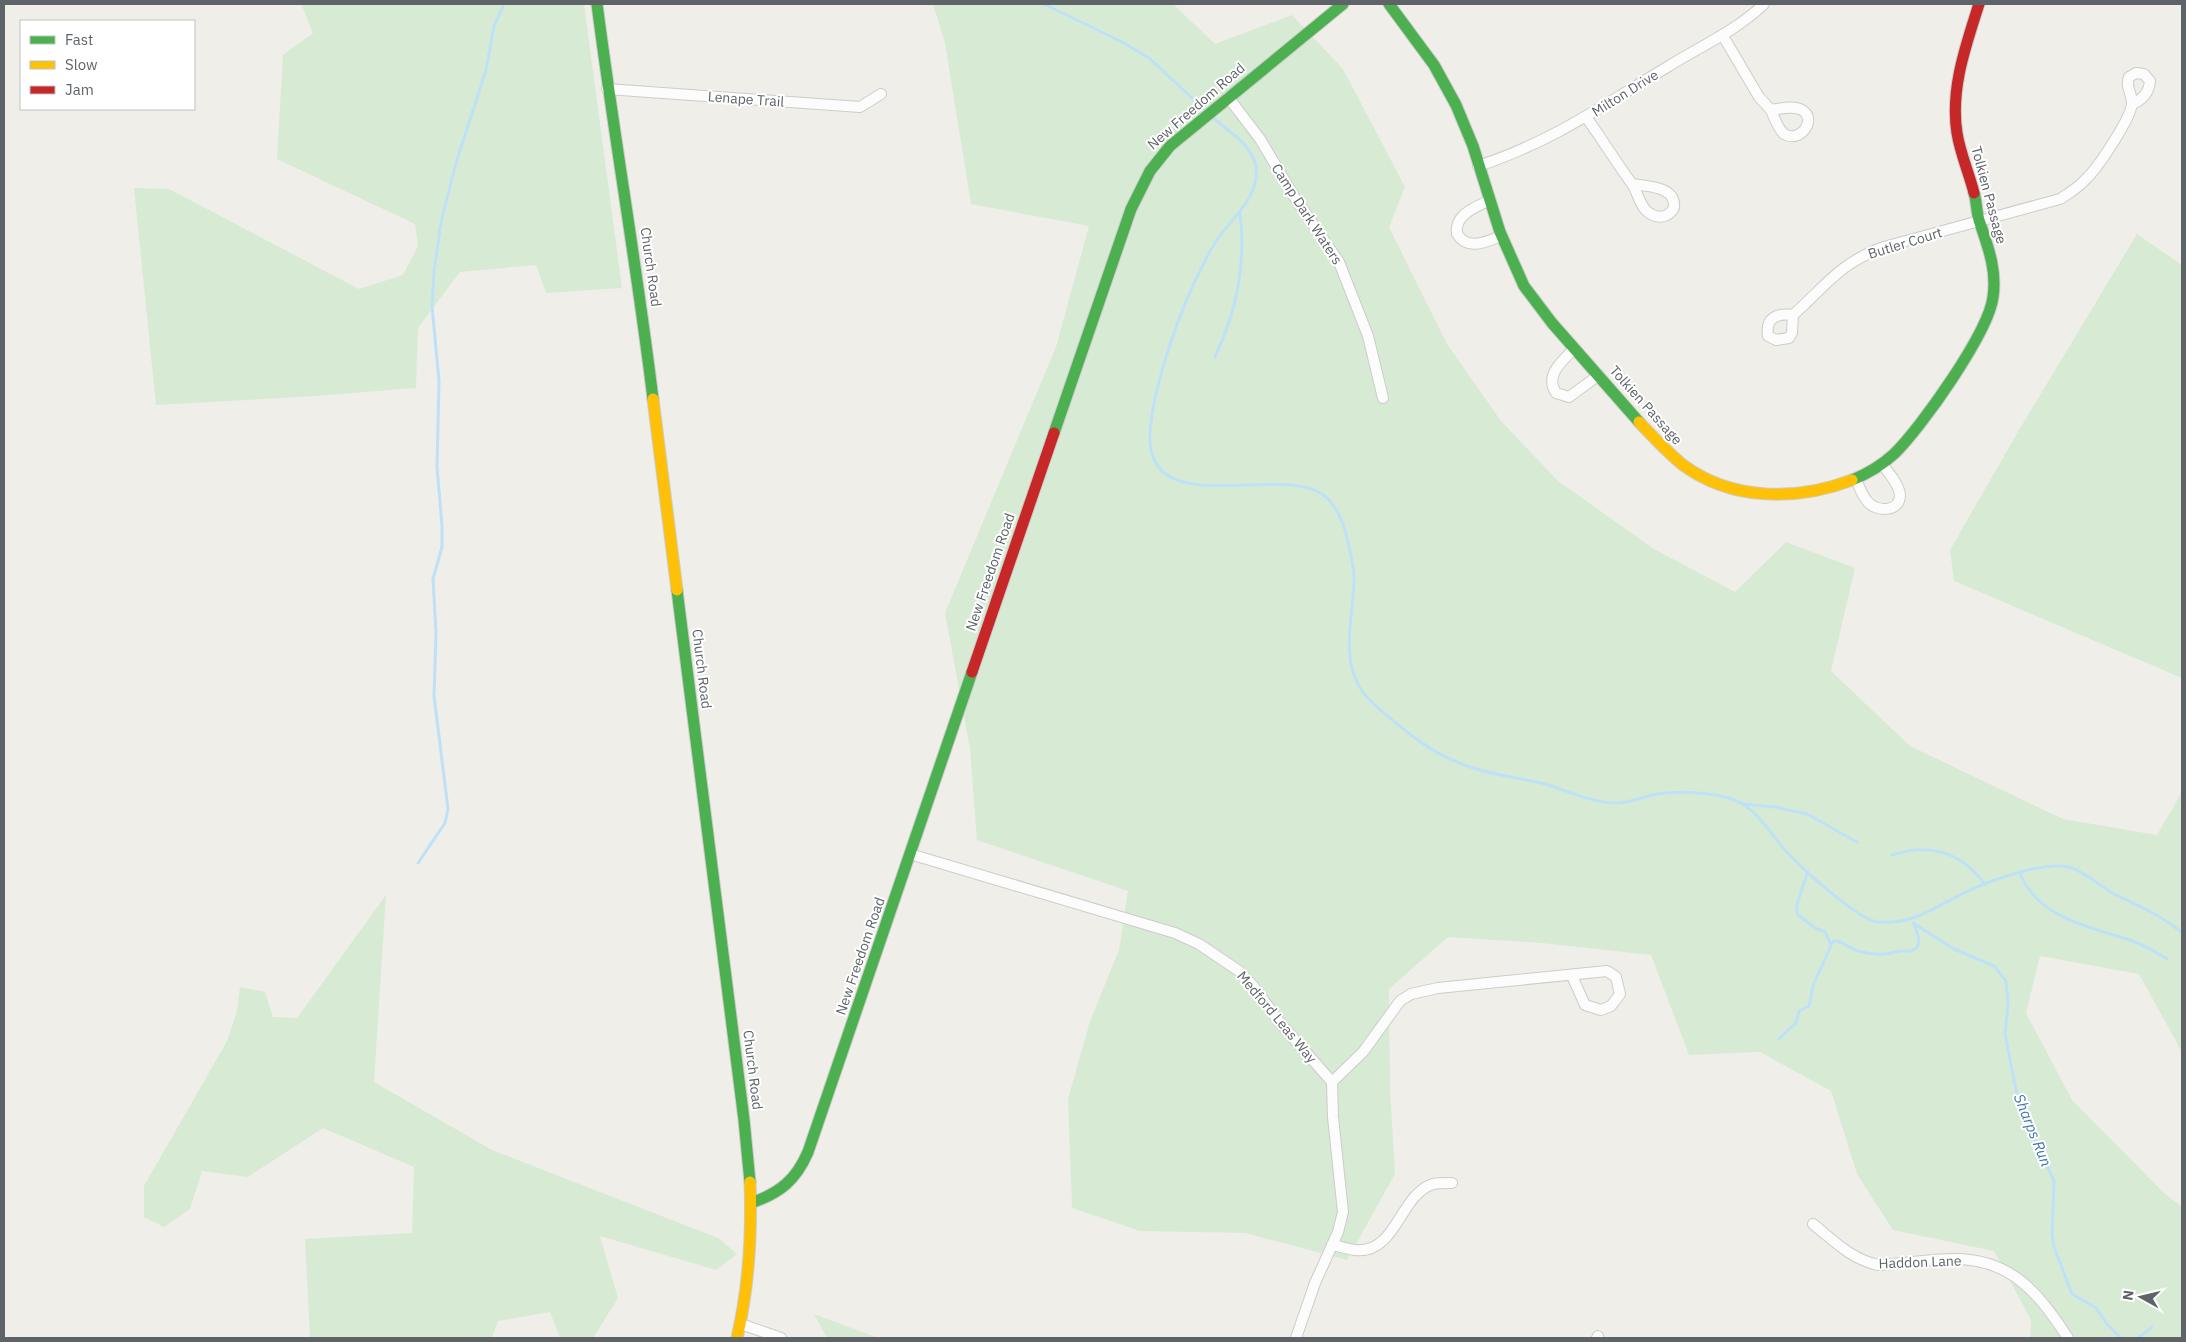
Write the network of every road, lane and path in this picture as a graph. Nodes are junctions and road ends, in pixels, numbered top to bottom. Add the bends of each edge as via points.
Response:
1 (597, 4) edge
2 (1343, 4) edge
3 (1389, 4) edge
4 (1764, 4) edge
5 (1979, 4) edge
6 (1723, 36) junction
7 (607, 89) junction
8 (881, 94) dead end
9 (1224, 100) junction
10 (2132, 104) dead end
11 (1771, 110) dead end
12 (1586, 117) junction
13 (1478, 166) junction
14 (1632, 184) dead end
15 (1488, 201) junction
16 (1979, 222) junction
17 (1501, 236) junction
18 (1793, 315) dead end
19 (1575, 348) junction
20 (1599, 375) junction
21 (1383, 398) dead end
22 (1882, 464) junction
23 (1856, 480) junction
24 (910, 854) junction
25 (1572, 976) junction
26 (1332, 1082) junction
27 (1452, 1183) dead end
28 (752, 1203) junction
29 (1813, 1224) dead end
30 (1332, 1245) junction
31 (741, 1324) junction
32 (737, 1338) edge
33 (781, 1338) edge
34 (1296, 1338) edge
35 (2068, 1338) edge

1 - 7 street, Church Road
2 - 9 street, New Freedom Road
3 - 13 street, Tolkien Passage via 1438,71 1458,107
4 - 6 street, Milton Drive
5 - 16 street, Tolkien Passage via 1961,66 1956,108 1958,139 1975,194
6 - 11 street
6 - 12 street, Milton Drive
7 - 8 street, Lenape Trail via 860,107
7 - 28 street, Church Road via 640,294
9 - 21 street, Camp Dark Waters via 1260,139 1339,262 1368,336
9 - 24 street, New Freedom Road via 1154,162 1132,205
10 - 16 street, Butler Court via 2111,146 2073,191 2060,199
12 - 13 street, Milton Drive via 1516,154
12 - 14 street
13 - 15 street, Tolkien Passage
15 - 17 street, Tolkien Passage
15 - 17 street via 1463,215 1457,234 1470,244
16 - 18 street, Butler Court via 1884,247 1862,256 1842,268
16 - 22 street, Tolkien Passage via 1987,238 1992,266 1994,287 1990,313 1929,411 1895,455
17 - 19 street, Tolkien Passage via 1530,297
19 - 20 street, Tolkien Passage
19 - 20 street via 1553,375 1556,393 1569,397
20 - 23 street, Tolkien Passage via 1661,447 1682,466 1709,480 1744,492 1780,495 1821,490
22 - 23 street, Tolkien Passage
22 - 23 street via 1898,489 1899,500 1895,506 1883,509 1873,506
24 - 26 street, Medford Leas Way via 1174,933 1200,944 1239,971
24 - 28 street, New Freedom Road via 803,1166 790,1185
25 - 25 street via 1607,971 1616,977 1620,994 1611,1006 1601,1010 1585,1005
25 - 26 street via 1463,985 1411,994 1400,1001 1364,1052
26 - 30 street via 1342,1212
27 - 30 street via 1432,1184 1421,1191 1386,1238 1371,1248 1355,1250
28 - 31 street, Church Road
29 - 35 street, Haddon Lane via 1848,1253 1867,1263 1969,1260 2010,1273 2033,1290
30 - 34 street
31 - 32 street, Church Road
31 - 33 street

